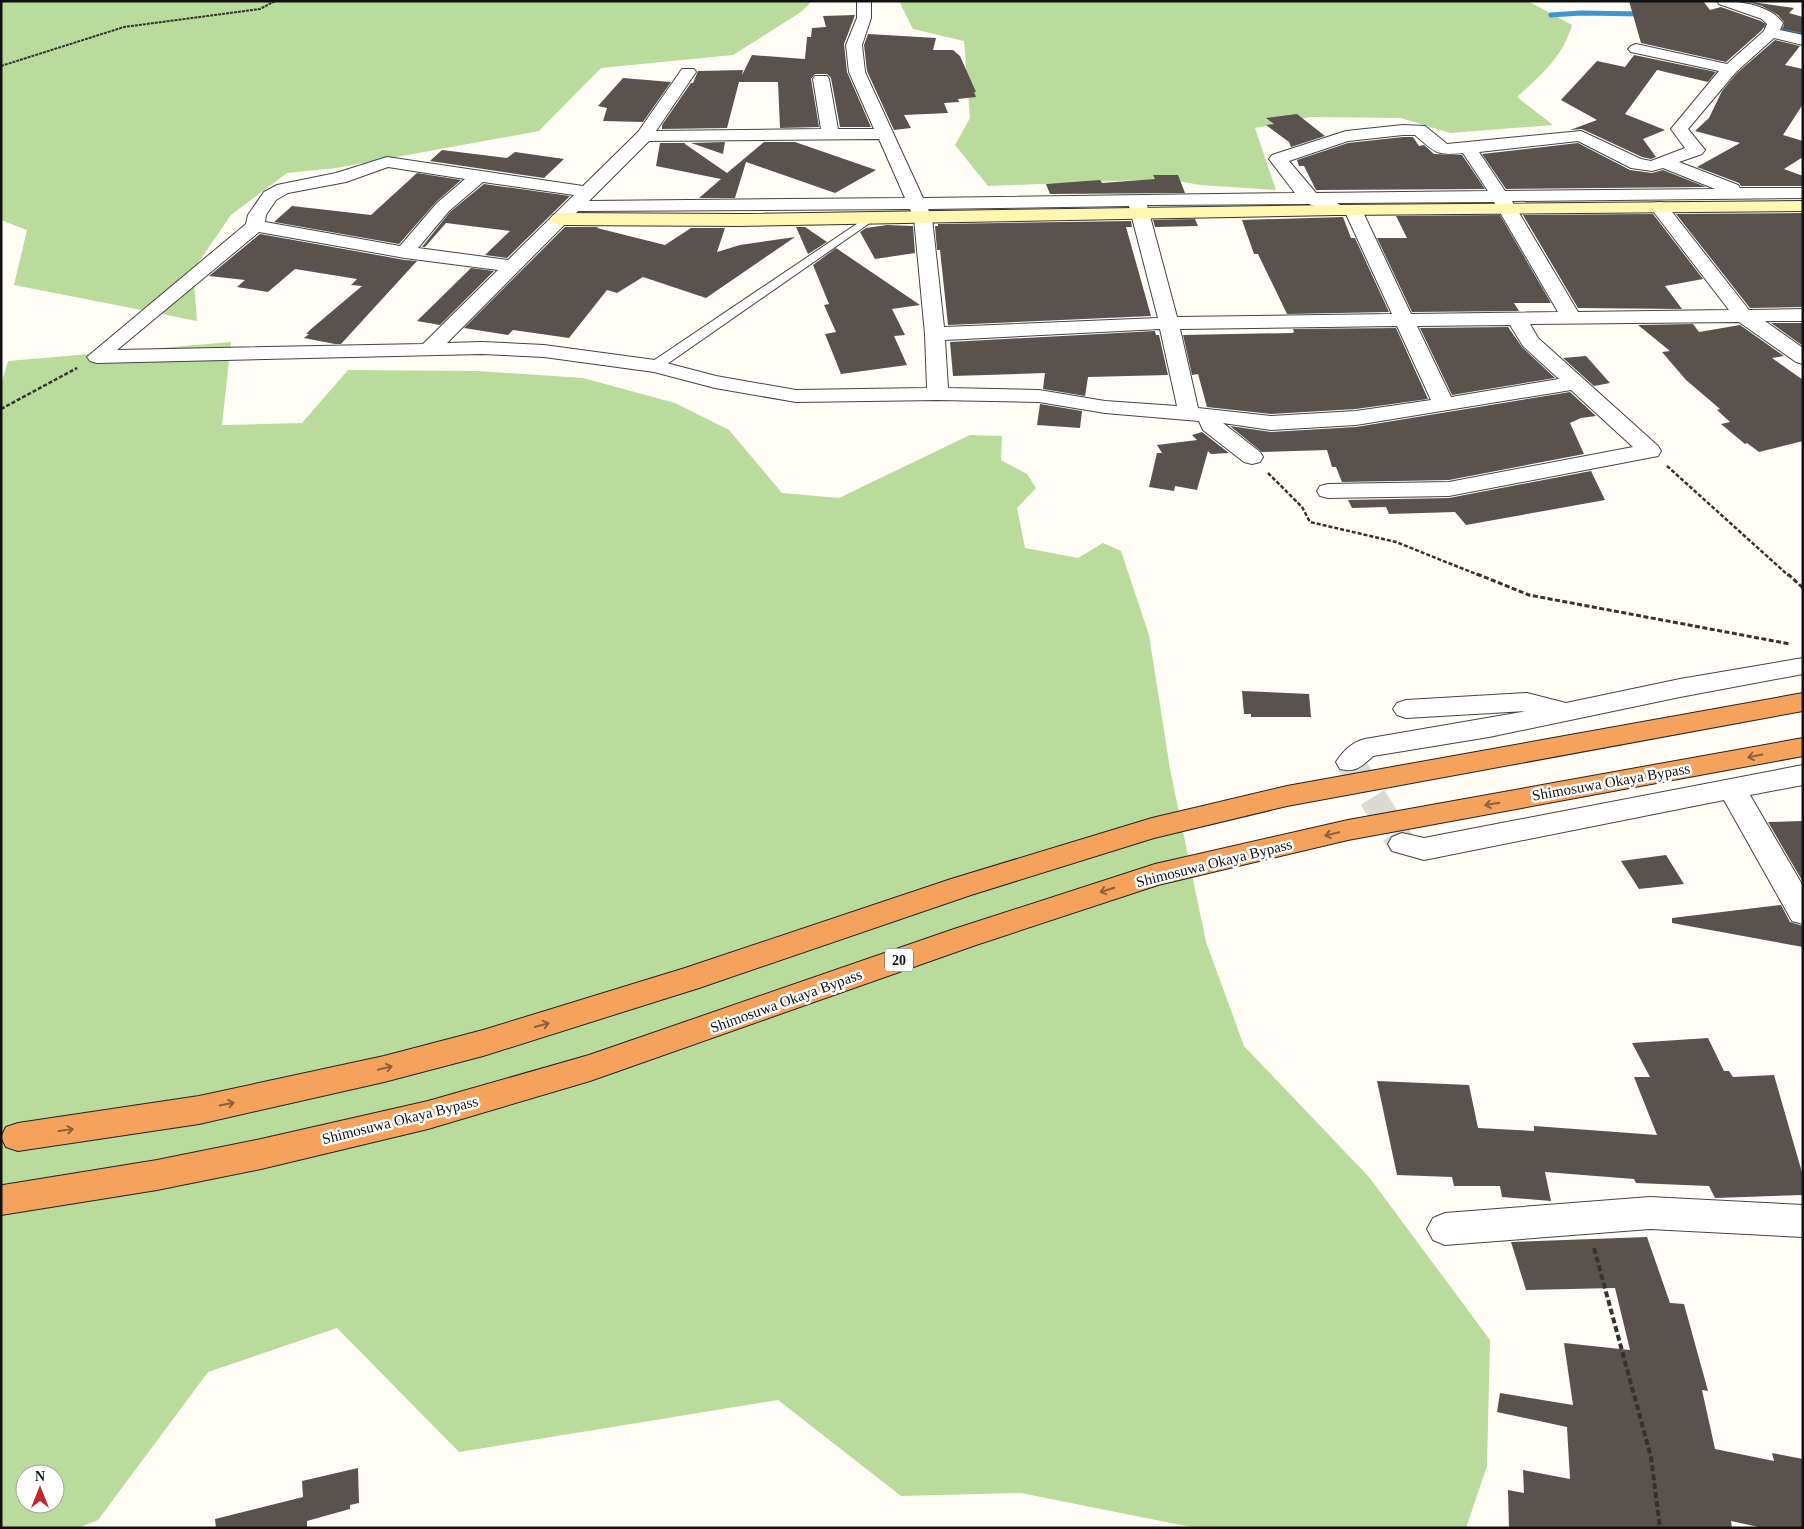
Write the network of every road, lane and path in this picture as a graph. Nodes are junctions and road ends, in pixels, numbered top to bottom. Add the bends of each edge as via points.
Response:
1 (275, 1) edge
2 (864, 1) edge
3 (1724, 1) edge
4 (1771, 33) junction
5 (1803, 40) edge
6 (1636, 49) dead end
7 (1, 66) edge
8 (1730, 69) junction
9 (688, 72) dead end
10 (821, 79) dead end
11 (885, 134) junction
12 (830, 135) junction
13 (644, 136) junction
14 (1467, 147) junction
15 (1664, 162) junction
16 (478, 176) junction
17 (588, 192) junction
18 (1801, 198) edge
19 (1313, 199) junction
20 (1749, 200) junction
21 (1504, 203) junction
22 (1138, 207) junction
23 (1659, 207) junction
24 (1345, 210) junction
25 (920, 211) junction
26 (566, 213) junction
27 (741, 213) junction
28 (870, 218) junction
29 (255, 226) junction
30 (405, 252) junction
31 (513, 266) junction
32 (1803, 314) edge
33 (1744, 316) junction
34 (1571, 317) junction
35 (1516, 318) junction
36 (1403, 320) junction
37 (1169, 323) junction
38 (935, 334) junction
39 (428, 350) junction
40 (97, 357) junction
41 (1803, 358) edge
42 (655, 366) junction
43 (1575, 383) junction
44 (938, 394) junction
45 (1444, 405) junction
46 (1, 409) edge
47 (1199, 415) junction
48 (1650, 451) junction
49 (1252, 457) joint
50 (1328, 492) dead end
51 (1803, 588) edge
52 (1800, 656) edge
53 (1803, 702) edge
54 (1406, 709) dead end
55 (1568, 712) junction
56 (1803, 747) edge
57 (1350, 762) dead end
58 (1803, 775) edge
59 (1732, 789) junction
60 (1402, 844) dead end
61 (1803, 913) edge
62 (18, 1137) dead end
63 (3, 1200) dead end
64 (1586, 1218) junction
65 (1803, 1221) edge
66 (1445, 1229) dead end
67 (1660, 1528) edge

1 - 7 path via 260,9 124,27
2 - 11 street via 864,18 854,45 857,72
3 - 4 street via 1767,16 1775,23
4 - 5 street
4 - 8 street
6 - 8 street
8 - 15 street via 1679,129 1696,150
9 - 13 street
10 - 12 street
11 - 12 street
11 - 25 street
12 - 13 street
13 - 17 street
14 - 15 street via 1581,136 1637,164 1652,166
14 - 19 street via 1443,150 1419,130 1404,130 1346,136 1278,159 1306,195
14 - 21 street
15 - 20 street
16 - 17 street
16 - 29 street via 387,162 340,178 283,189 270,196 257,215
16 - 30 street via 444,207
17 - 26 street
18 - 20 street
19 - 21 street
19 - 22 street
19 - 24 street
20 - 21 street
20 - 23 street
21 - 23 street
21 - 24 street
21 - 34 street
22 - 24 street
22 - 25 street
22 - 37 street
23 - 33 street
24 - 36 street
25 - 27 street
25 - 28 street
25 - 38 street
26 - 27 street
26 - 31 street
27 - 28 street
28 - 42 lane
29 - 30 street
29 - 40 street
30 - 31 street
31 - 39 street
32 - 33 street
33 - 34 street
33 - 41 street
34 - 35 street
35 - 36 street
35 - 43 street via 1530,342
36 - 37 street
36 - 45 street
37 - 38 street
37 - 47 street
38 - 44 street
39 - 40 street
39 - 42 street via 544,351
40 - 46 path
42 - 44 street via 715,382 796,396
43 - 45 street
43 - 48 street
44 - 47 street via 1039,396 1105,407
45 - 47 street via 1356,418 1270,423
47 - 49 street
48 - 50 street via 1449,489
48 - 51 path
49 - 52 path via 1302,507 1310,522 1396,542 1529,595
52 - 55 street via 1680,688
62 -> 53 highway via 199,1110 384,1069 483,1043 1152,828 1287,796
54 - 55 street via 1527,702
55 - 57 street via 1365,748
56 -> 63 highway, Shimosuwa Okaya Bypass / 20 via 1348,830 1155,875 965,937 590,1068 447,1109 261,1154
58 - 59 street
59 - 60 street via 1424,849
59 - 61 street
64 - 65 street via 1650,1213
64 - 66 street
64 - 67 path via 1651,1457

